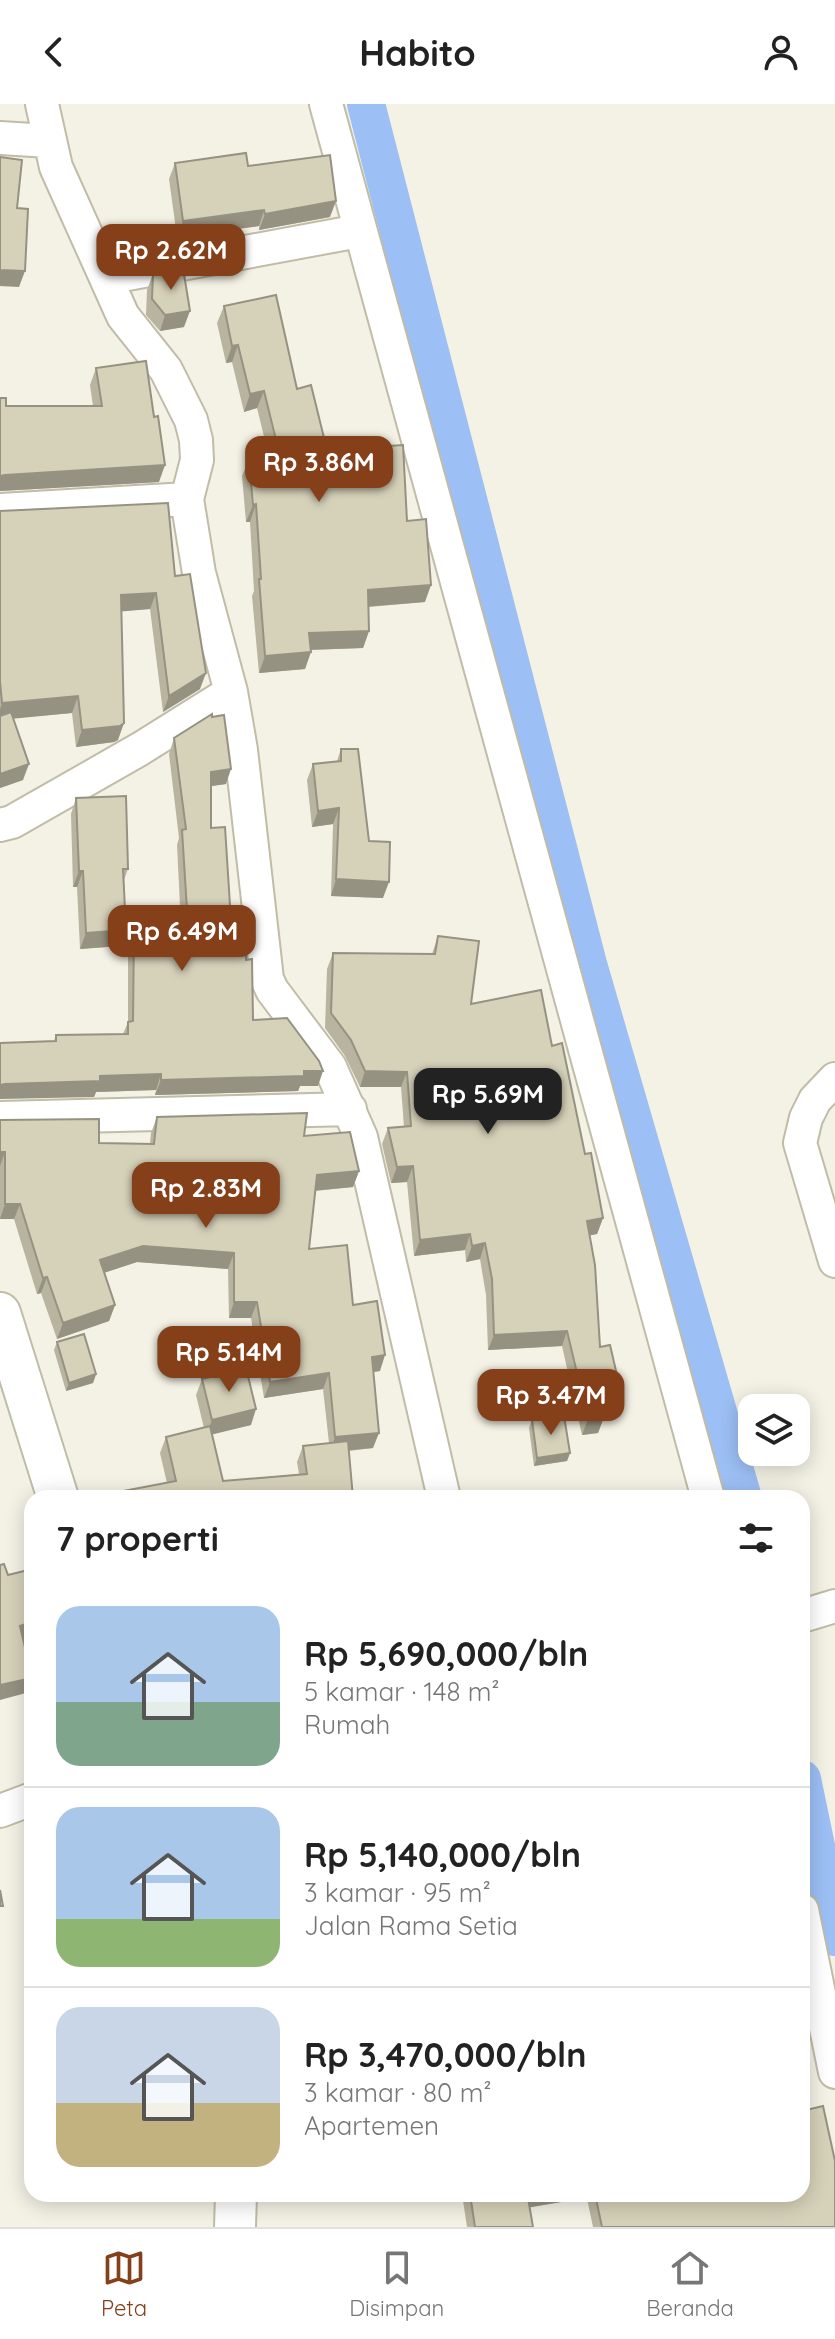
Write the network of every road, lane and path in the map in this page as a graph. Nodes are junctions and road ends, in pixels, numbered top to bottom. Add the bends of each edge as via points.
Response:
1 (42, 104) edge
2 (326, 104) edge
3 (0, 138) edge
4 (49, 141) junction
5 (359, 231) junction
6 (106, 278) junction
7 (187, 499) junction
8 (0, 510) edge
9 (231, 692) junction
10 (0, 825) edge
11 (835, 1079) edge
12 (350, 1109) junction
13 (0, 1118) edge
14 (835, 1261) edge
15 (0, 1313) edge
16 (14, 1401) edge
17 (54, 1490) edge
18 (442, 1490) edge
19 (706, 1490) edge
20 (835, 1606) edge
21 (810, 1614) edge
22 (24, 1802) edge
23 (0, 1811) edge
24 (810, 1949) edge
25 (835, 2072) edge
26 (236, 2202) edge
27 (235, 2227) edge

1 - 4 street
2 - 5 street
3 - 4 street
4 - 6 street
5 - 6 street
5 - 19 street
6 - 7 street via 123,316 166,370 191,420 197,460
7 - 8 street
7 - 9 street via 199,573
9 - 10 street
9 - 12 street via 267,979 330,1067
11 - 14 street via 815,1100 800,1143
12 - 13 street
12 - 18 street via 373,1181
15 - 16 street
16 - 17 street
20 - 21 street
22 - 23 street
24 - 25 street
26 - 27 street

